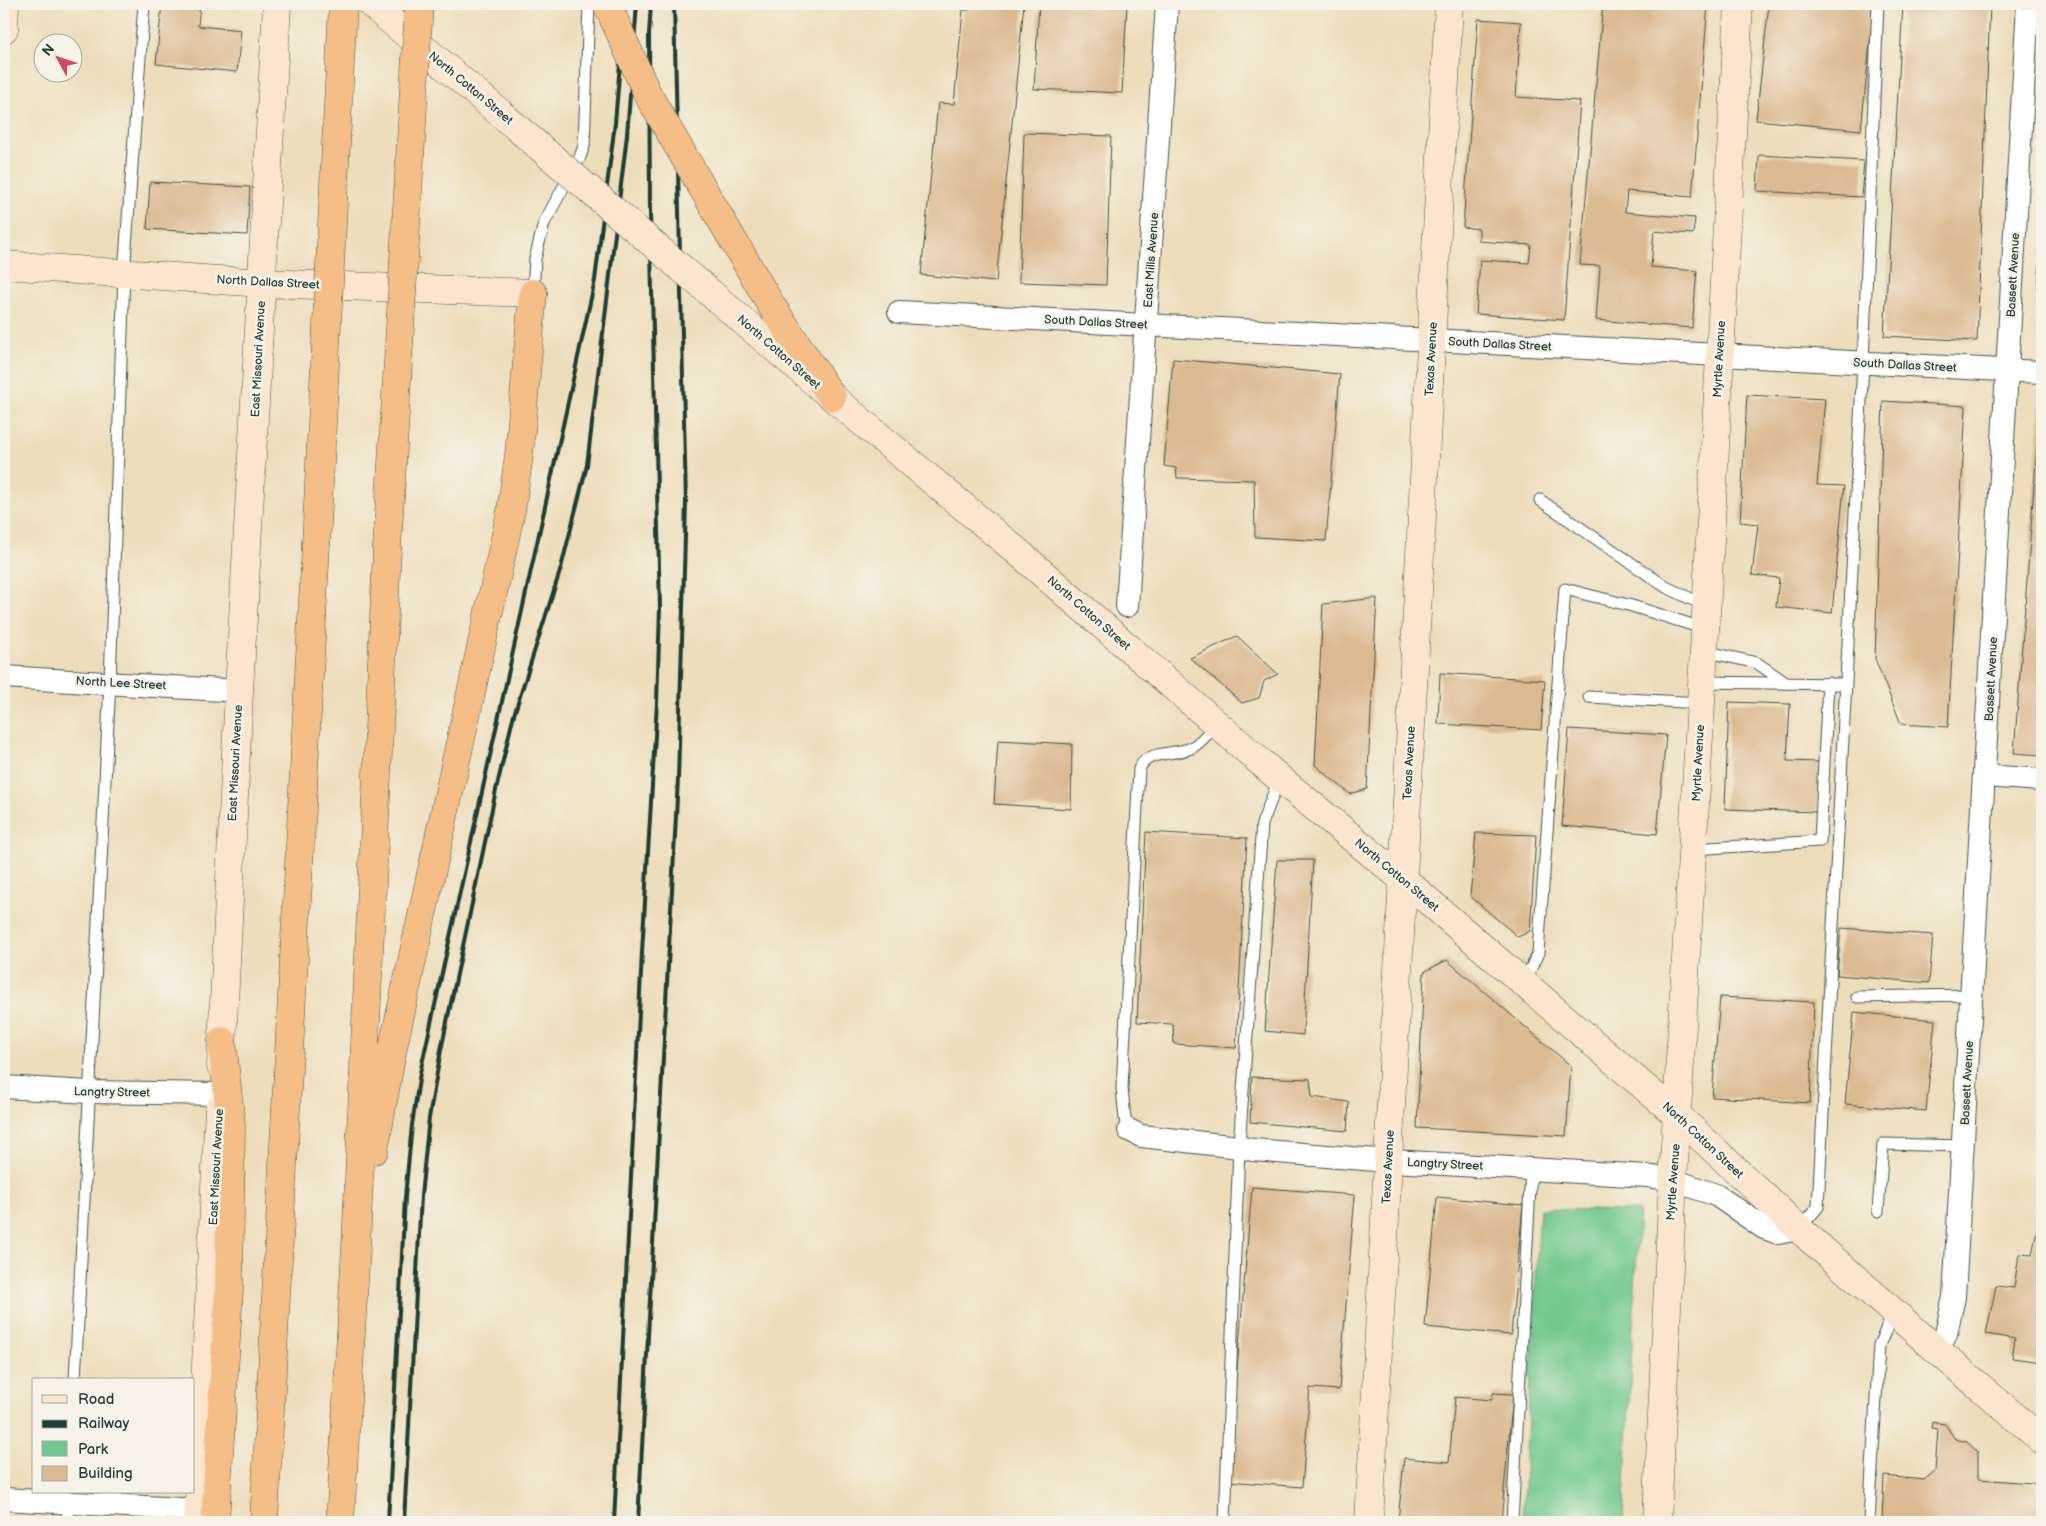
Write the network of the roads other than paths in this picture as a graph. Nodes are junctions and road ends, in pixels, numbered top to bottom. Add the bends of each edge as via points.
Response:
1 (5, 4) edge
2 (144, 4) edge
3 (277, 4) edge
4 (343, 4) edge
5 (371, 4) edge
6 (419, 4) edge
7 (589, 4) edge
8 (607, 4) edge
9 (1167, 4) edge
10 (1449, 4) edge
11 (1739, 4) edge
12 (1878, 4) edge
13 (2028, 4) edge
14 (4, 29) edge
15 (4, 265) edge
16 (124, 273) junction
17 (262, 283) junction
18 (533, 293) junction
19 (899, 312) dead end
20 (1146, 324) junction
21 (1432, 340) junction
22 (1720, 356) junction
23 (1863, 363) junction
24 (2008, 370) junction
25 (2042, 372) edge
26 (832, 397) junction
27 (1540, 500) dead end
28 (1127, 606) dead end
29 (1705, 629) junction
30 (4, 677) edge
31 (110, 682) junction
32 (1786, 683) junction
33 (1828, 683) junction
34 (1846, 684) junction
35 (239, 691) junction
36 (1701, 692) junction
37 (1590, 697) dead end
38 (1216, 724) junction
39 (1985, 776) junction
40 (1280, 778) junction
41 (2042, 780) edge
42 (1693, 849) junction
43 (1404, 880) junction
44 (1524, 983) junction
45 (1972, 995) junction
46 (1857, 996) dead end
47 (222, 1041) junction
48 (4, 1087) edge
49 (89, 1092) junction
50 (220, 1094) junction
51 (1678, 1116) junction
52 (1129, 1130) joint
53 (1964, 1146) junction
54 (1238, 1147) junction
55 (1389, 1161) junction
56 (1531, 1169) junction
57 (1673, 1180) junction
58 (1878, 1211) dead end
59 (1799, 1229) junction
60 (356, 1247) junction
61 (1894, 1312) junction
62 (1938, 1351) junction
63 (75, 1378) edge
64 (2042, 1440) edge
65 (4, 1499) edge
66 (68, 1506) edge
67 (204, 1518) edge
68 (264, 1522) edge
69 (340, 1522) edge
70 (1225, 1522) edge
71 (1370, 1522) edge
72 (1512, 1522) edge
73 (1657, 1522) edge
74 (1869, 1522) edge

1 - 14 main road
2 - 16 lane
3 - 17 main road, East Missouri Avenue
4 - 68 highway, bridge
5 - 26 main road, North Cotton Street, bridge
6 - 60 highway, bridge via 387,548
7 - 18 lane via 584,146 544,223 535,260
8 - 26 highway, bridge via 653,104 771,305
9 - 20 street, East Mills Avenue
10 - 21 main road, Texas Avenue
11 - 22 main road, Myrtle Avenue
12 - 23 lane
13 - 24 street, Bassett Avenue
15 - 16 main road, North Dallas Street
16 - 17 main road, North Dallas Street
16 - 31 lane
17 - 18 main road, North Dallas Street
17 - 35 main road, East Missouri Avenue
18 - 60 highway via 522,428 510,511 393,1047
19 - 20 street, South Dallas Street
20 - 21 street, South Dallas Street
20 - 28 street, East Mills Avenue
21 - 22 street, South Dallas Street
21 - 43 main road, Texas Avenue
22 - 23 street, South Dallas Street
22 - 29 main road, Myrtle Avenue
23 - 24 street, South Dallas Street
23 - 34 lane
24 - 25 street, South Dallas Street
24 - 39 street, Bassett Avenue
26 - 38 main road, North Cotton Street, bridge
27 - 29 lane via 1666,588
29 - 32 lane
29 - 36 main road, Myrtle Avenue
29 - 44 lane via 1565,588 1538,954
30 - 31 street, North Lee Street
31 - 35 street, North Lee Street
31 - 49 lane
32 - 33 lane
32 - 36 lane
33 - 34 lane
33 - 42 lane via 1820,841
34 - 59 lane via 1818,1206
35 - 47 main road, East Missouri Avenue
36 - 37 lane
36 - 42 main road, Myrtle Avenue
38 - 40 main road, North Cotton Street
38 - 52 lane via 1190,748 1151,756 1139,769 1122,1088
39 - 41 street
39 - 45 street, Bassett Avenue
40 - 43 main road, North Cotton Street
40 - 54 lane via 1262,824
42 - 51 main road, Myrtle Avenue
43 - 44 main road, North Cotton Street
43 - 55 main road, Texas Avenue
44 - 51 main road, North Cotton Street
45 - 46 lane
45 - 53 street, Bassett Avenue
47 - 50 main road, East Missouri Avenue
47 - 67 highway via 231,1125 228,1290
48 - 49 street, Langtry Street
49 - 50 street, Langtry Street
49 - 63 lane
50 - 67 main road, East Missouri Avenue
51 - 57 main road, Myrtle Avenue
51 - 59 main road, North Cotton Street
52 - 54 street, Langtry Street via 1141,1136
53 - 58 lane via 1883,1144
53 - 62 street, Bassett Avenue via 1954,1297
54 - 55 street, Langtry Street
54 - 70 lane
55 - 56 street, Langtry Street
55 - 71 main road, Texas Avenue
56 - 57 street, Langtry Street
56 - 72 lane
57 - 59 street via 1724,1200 1764,1228 1778,1232
57 - 73 main road, Myrtle Avenue
59 - 61 main road, North Cotton Street
60 - 69 highway
61 - 62 main road, North Cotton Street
61 - 74 lane via 1879,1345
62 - 64 main road, North Cotton Street
65 - 66 street
66 - 67 street

